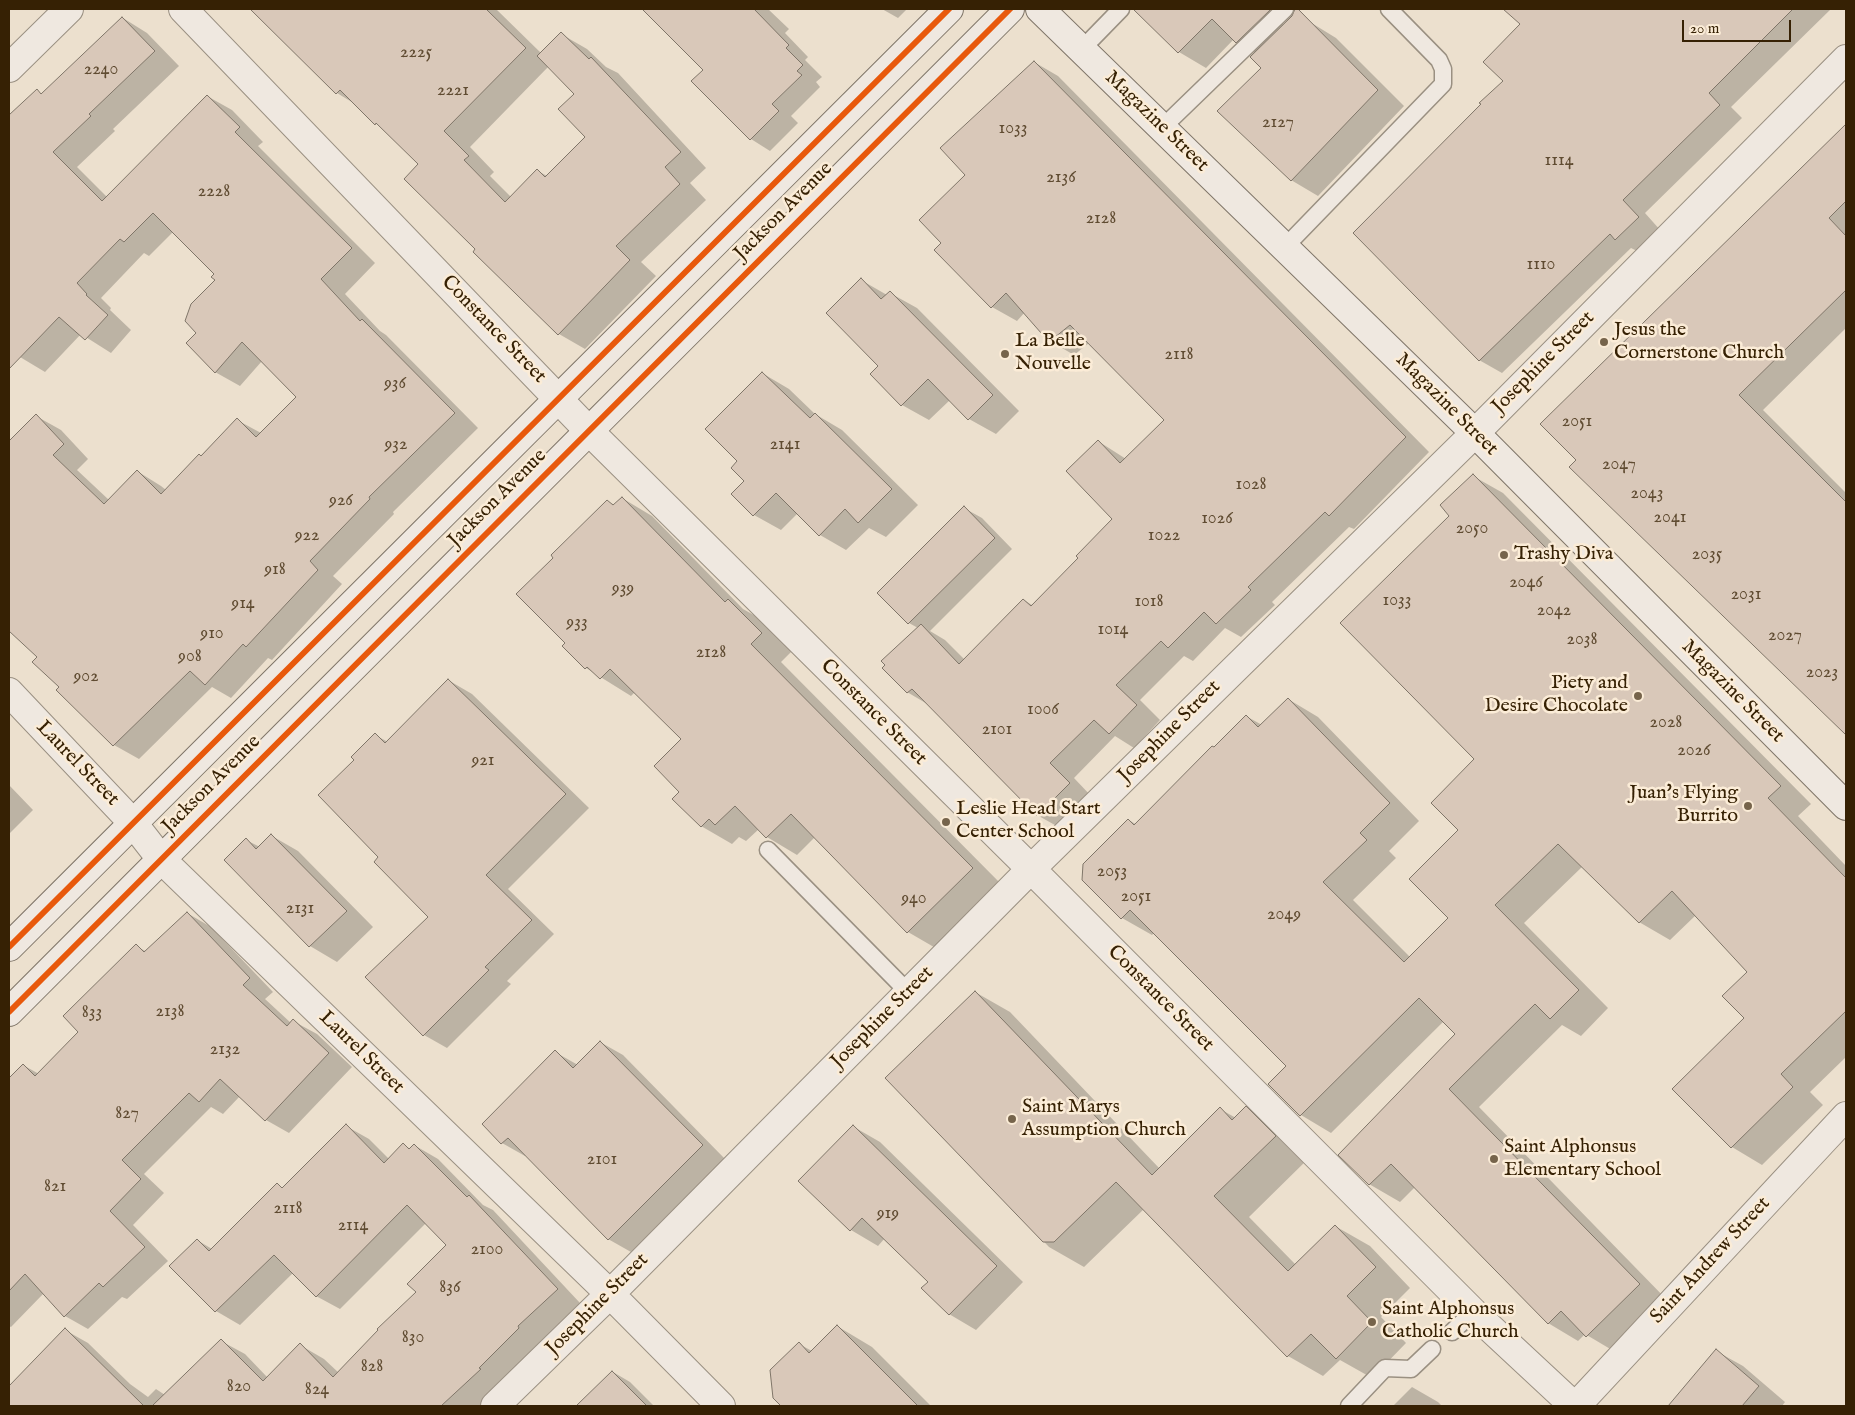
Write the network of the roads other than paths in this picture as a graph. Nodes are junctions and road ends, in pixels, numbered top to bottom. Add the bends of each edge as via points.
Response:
1 (68, 9) edge
2 (183, 9) edge
3 (949, 9) edge
4 (1010, 9) edge
5 (1040, 9) edge
6 (1121, 9) edge
7 (1285, 9) edge
8 (1389, 9) edge
9 (1082, 49) junction
10 (1846, 59) edge
11 (9, 68) edge
12 (1162, 128) junction
13 (1285, 247) junction
14 (559, 398) junction
15 (589, 431) junction
16 (1475, 433) junction
17 (9, 692) edge
18 (1846, 806) edge
19 (133, 823) junction
20 (768, 850) dead end
21 (161, 859) junction
22 (1031, 869) junction
23 (9, 947) edge
24 (908, 992) junction
25 (9, 1012) edge
26 (1846, 1116) edge
27 (610, 1294) junction
28 (1473, 1312) junction
29 (1452, 1332) dead end
30 (1432, 1350) dead end
31 (496, 1406) edge
32 (721, 1406) edge
33 (1349, 1406) edge
34 (1575, 1406) edge

1 - 11 street
2 - 14 street, Constance Street
3 - 14 street, Jackson Avenue
4 - 15 street, Jackson Avenue
5 - 9 street, Magazine Street
6 - 9 lane
7 - 12 lane
8 - 13 lane via 1439,60 1443,84
9 - 12 street, Magazine Street
10 - 16 street, Josephine Street
12 - 13 street, Magazine Street
13 - 16 street, Magazine Street
14 - 15 street, Constance Street
14 - 19 street, Jackson Avenue
15 - 21 street, Jackson Avenue
15 - 22 street, Constance Street
16 - 18 street, Magazine Street
16 - 22 street, Josephine Street
17 - 19 street, Laurel Street
19 - 21 street, Laurel Street
19 - 23 street, Jackson Avenue
20 - 24 lane
21 - 25 street, Jackson Avenue
21 - 27 street, Laurel Street
22 - 24 street, Josephine Street
22 - 28 street, Constance Street
24 - 27 street, Josephine Street
26 - 34 street, Saint Andrew Street
27 - 31 street, Josephine Street
27 - 32 street, Laurel Street
28 - 29 lane
28 - 34 street, Constance Street
30 - 33 lane via 1411,1369 1385,1368

